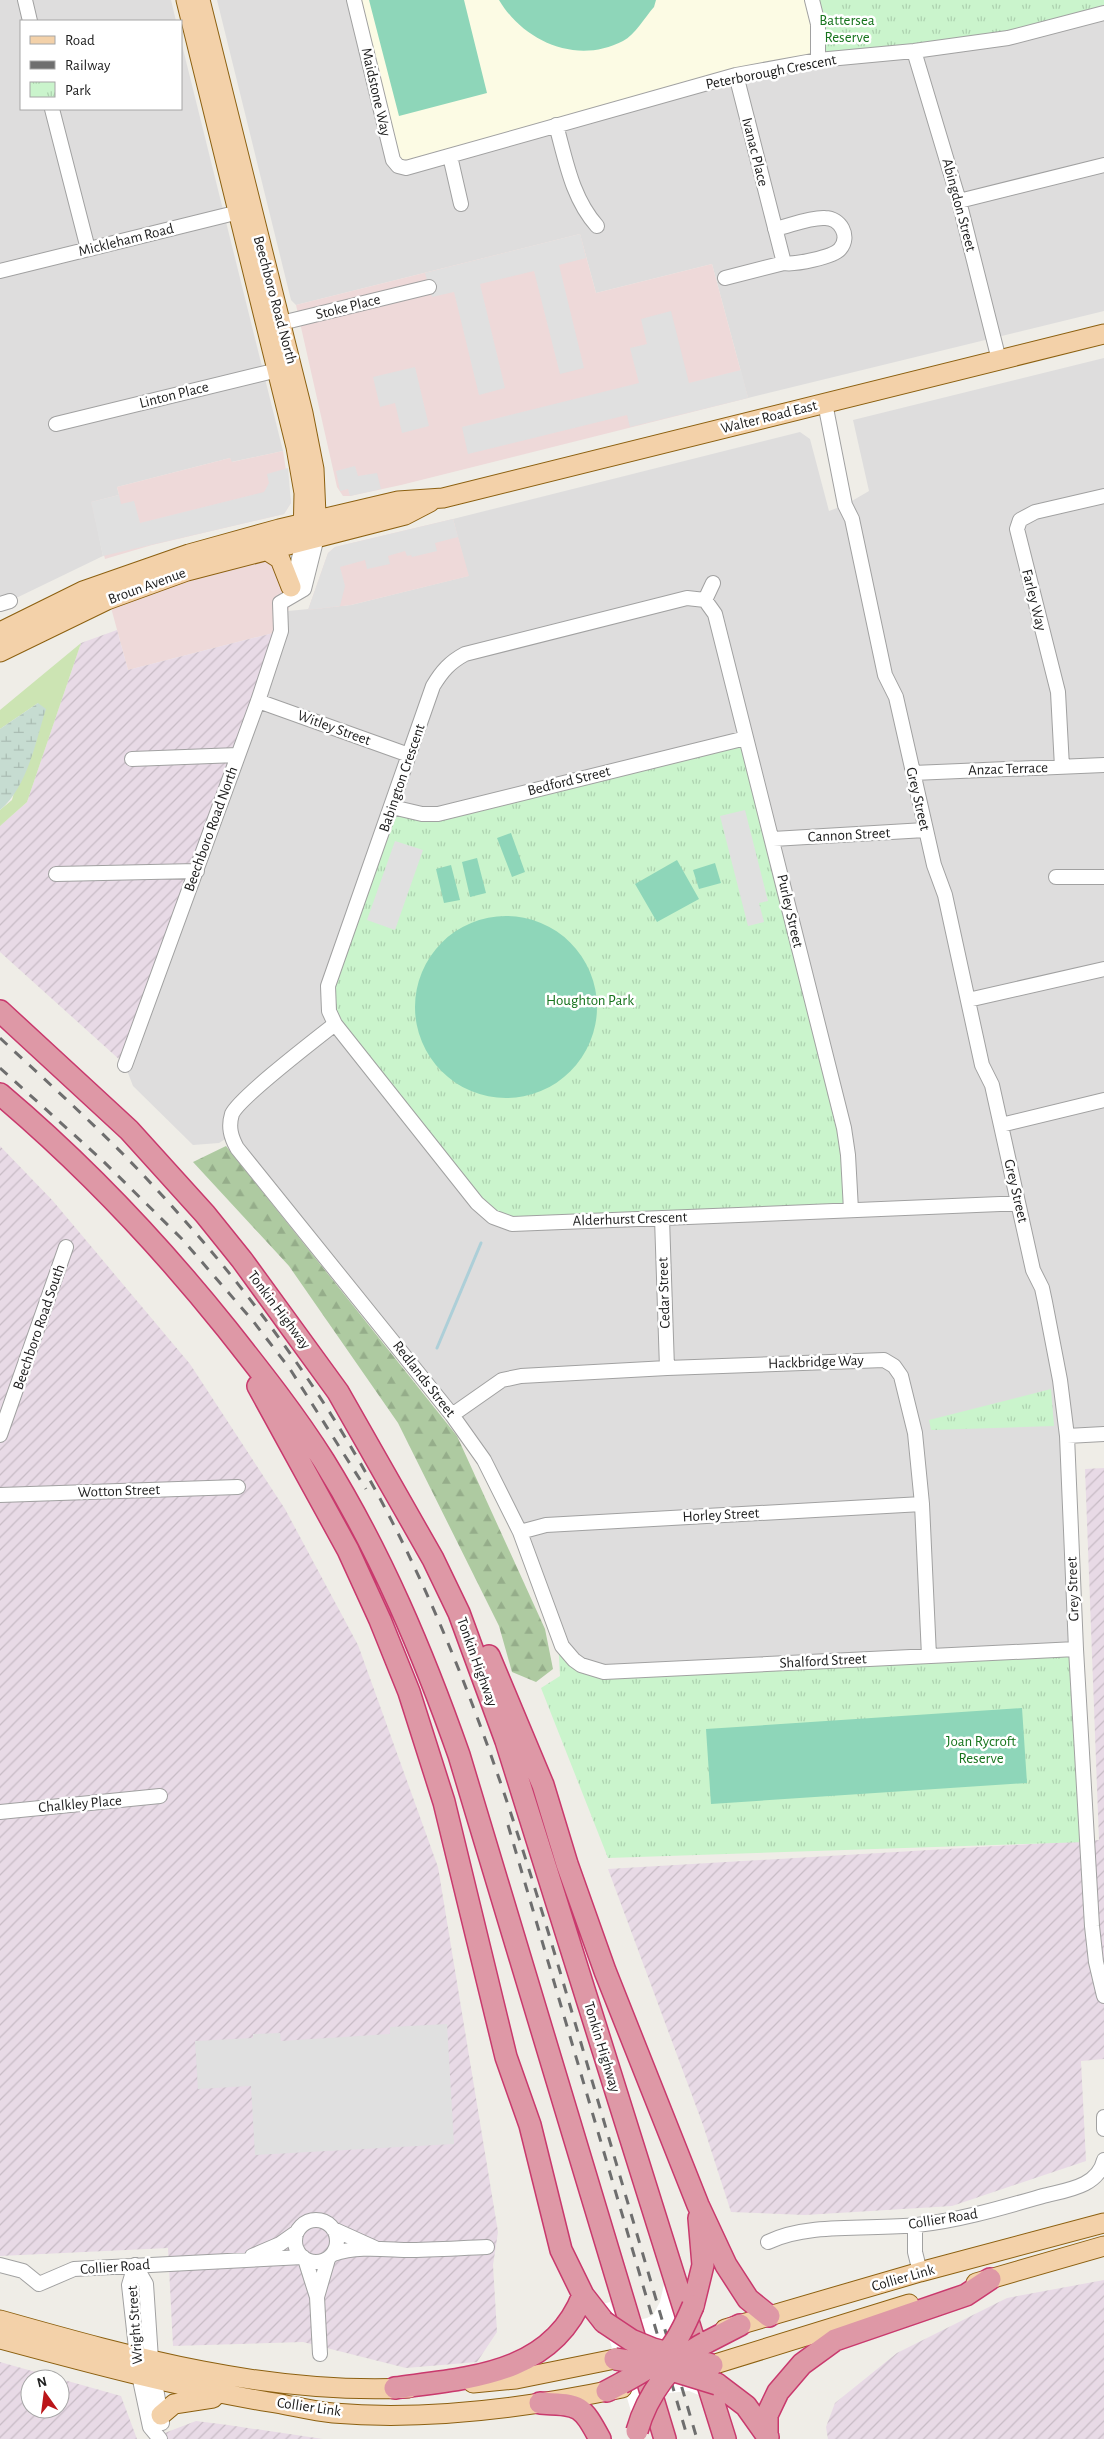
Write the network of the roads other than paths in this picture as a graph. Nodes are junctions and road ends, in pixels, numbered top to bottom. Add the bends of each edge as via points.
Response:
1 (25, 0) edge
2 (186, 0) edge
3 (200, 0) edge
4 (354, 0) edge
5 (812, 0) edge
6 (1104, 13) edge
7 (30, 20) edge
8 (914, 51) junction
9 (818, 60) junction
10 (736, 75) junction
11 (52, 110) edge
12 (556, 125) junction
13 (450, 156) junction
14 (1104, 165) edge
15 (414, 167) joint
16 (959, 200) junction
17 (461, 204) dead end
18 (245, 210) junction
19 (597, 226) dead end
20 (775, 229) junction
21 (88, 249) junction
22 (784, 263) junction
23 (0, 271) edge
24 (725, 278) dead end
25 (429, 287) dead end
26 (274, 325) junction
27 (1104, 334) edge
28 (999, 360) junction
29 (285, 368) junction
30 (825, 403) junction
31 (56, 424) dead end
32 (314, 469) junction
33 (1104, 496) edge
34 (433, 500) junction
35 (346, 514) junction
36 (310, 531) junction
37 (266, 550) junction
38 (713, 583) dead end
39 (292, 592) junction
40 (705, 600) junction
41 (0, 632) edge
42 (0, 652) edge
43 (258, 701) junction
44 (746, 738) junction
45 (238, 755) junction
46 (409, 755) junction
47 (132, 760) dead end
48 (1104, 765) edge
49 (1062, 767) junction
50 (913, 773) junction
51 (392, 807) junction
52 (925, 830) junction
53 (773, 839) junction
54 (197, 871) junction
55 (56, 874) dead end
56 (1056, 877) dead end
57 (1104, 877) edge
58 (1104, 969) edge
59 (968, 1000) junction
60 (0, 1011) edge
61 (334, 1024) junction
62 (125, 1065) dead end
63 (0, 1094) edge
64 (1104, 1100) edge
65 (1001, 1125) junction
66 (1018, 1204) junction
67 (851, 1210) junction
68 (662, 1218) junction
69 (66, 1247) dead end
70 (229, 1332) junction
71 (667, 1368) junction
72 (452, 1415) junction
73 (0, 1434) edge
74 (1104, 1434) edge
75 (1068, 1440) junction
76 (1104, 1442) edge
77 (238, 1487) dead end
78 (0, 1496) edge
79 (922, 1504) junction
80 (520, 1532) junction
81 (433, 1559) junction
82 (1076, 1649) junction
83 (929, 1656) junction
84 (574, 1660) joint
85 (160, 1796) dead end
86 (0, 1812) edge
87 (1104, 1996) edge
88 (1104, 2117) edge
89 (1104, 2129) edge
90 (1104, 2160) edge
91 (698, 2205) junction
92 (1104, 2223) edge
93 (915, 2225) junction
94 (332, 2228) junction
95 (297, 2232) junction
96 (768, 2242) dead end
97 (487, 2246) dead end
98 (1104, 2246) edge
99 (374, 2248) junction
100 (330, 2256) junction
101 (304, 2258) junction
102 (237, 2260) junction
103 (0, 2265) edge
104 (135, 2265) junction
105 (920, 2272) junction
106 (990, 2279) junction
107 (582, 2295) junction
108 (316, 2297) junction
109 (769, 2316) junction
110 (0, 2320) edge
111 (740, 2325) joint
112 (0, 2339) edge
113 (320, 2354) dead end
114 (144, 2358) junction
115 (615, 2359) joint
116 (669, 2361) junction
117 (715, 2374) junction
118 (146, 2377) junction
119 (618, 2387) joint
120 (394, 2388) junction
121 (231, 2396) junction
122 (540, 2403) junction
123 (161, 2415) junction
124 (636, 2435) edge
125 (768, 2437) edge
126 (160, 2439) edge
127 (600, 2439) edge
128 (665, 2439) edge
129 (725, 2439) edge

1 - 7 street
2 - 18 main road, Beechboro Road North
3 - 18 main road, Beechboro Road North
4 - 15 street, Maidstone Way via 393,160 398,166
5 - 9 street via 818,24
6 - 8 street, Peterborough Crescent via 1008,38
8 - 9 street, Peterborough Crescent
8 - 16 street, Abingdon Street
9 - 10 street, Peterborough Crescent
10 - 12 street, Peterborough Crescent
10 - 20 street, Ivanac Place
11 - 21 street
12 - 13 street, Peterborough Crescent
12 - 19 street via 575,193 584,212
13 - 15 street, Peterborough Crescent
13 - 17 street
14 - 16 street
16 - 28 street, Abingdon Street
18 - 21 street, Mickleham Road
18 - 26 main road, Beechboro Road North
20 - 22 street, Ivanac Place
20 - 22 street via 823,218 834,221 843,230 843,244 833,254
21 - 23 street, Mickleham Road
22 - 24 street
25 - 26 street, Stoke Place
26 - 29 main road, Beechboro Road North
27 - 28 main road, Walter Road East
28 - 30 main road, Walter Road East
29 - 31 street, Linton Place
29 - 32 main road, Beechboro Road North
29 - 36 main road, Beechboro Road North
30 - 34 main road, Walter Road East
30 - 50 street, Grey Street via 885,675 896,697
32 - 35 main road via 330,499
32 - 36 main road, Beechboro Road North
33 - 49 street, Farley Way via 1035,512 1020,520 1017,529 1058,692
34 - 35 main road, Walter Road East via 398,501
34 - 36 main road, Walter Road East via 405,515
35 - 36 main road, Walter Road East
36 - 37 main road, Broun Avenue
36 - 39 street, Beechboro Road North via 304,589
36 - 41 main road, Broun Avenue via 189,554 113,579
37 - 39 main road via 280,559
37 - 42 main road, Broun Avenue via 187,571 107,600
38 - 40 street
39 - 43 street, Beechboro Road North via 280,603 281,631
40 - 44 street, Purley Street via 715,614
40 - 46 street, Babington Crescent via 687,598 465,654 446,666 433,686
43 - 45 street, Beechboro Road North
43 - 46 street, Witley Street
44 - 51 street, Bedford Street via 438,814
44 - 53 street, Purley Street
45 - 47 street
45 - 54 street, Beechboro Road North
46 - 51 street, Babington Crescent
48 - 49 street, Anzac Terrace
49 - 50 street, Anzac Terrace
50 - 52 street, Grey Street
51 - 61 street, Babington Crescent via 328,986 329,1011
52 - 53 street, Cannon Street
52 - 59 street, Grey Street
53 - 67 street, Purley Street via 844,1128
54 - 55 street
54 - 62 street, Beechboro Road North
56 - 57 street
58 - 59 street
59 - 65 street, Grey Street via 982,1065 992,1084
60 - 81 highway, Tonkin Highway via 129,1130 242,1260 338,1392
61 - 68 street, Alderhurst Crescent via 477,1203 493,1217 512,1224
61 - 72 street, Redlands Street via 238,1104 230,1124 231,1136 237,1148
63 - 70 highway via 47,1133 124,1209
64 - 65 street
65 - 66 street, Grey Street
66 - 67 street, Alderhurst Crescent
66 - 75 street, Grey Street via 1033,1270 1045,1302
67 - 68 street, Alderhurst Crescent
68 - 71 street, Cedar Street
69 - 73 street, Beechboro Road South
70 - 107 highway via 348,1550 409,1692 444,1802 506,2057 530,2125 561,2250
70 - 128 highway via 263,1373 324,1462 376,1556 425,1662 475,1806
71 - 72 street, Hackbridge Way via 521,1376 502,1380
71 - 79 street, Hackbridge Way via 884,1360 894,1366 900,1376 912,1418
72 - 80 street, Redlands Street via 484,1460
74 - 75 street
75 - 76 street
75 - 82 street, Grey Street
77 - 78 street, Wotton Street
79 - 80 street, Horley Street via 546,1525
79 - 83 street, Hackbridge Way
80 - 84 street, Redlands Street via 558,1639
81 - 91 highway via 461,1594 524,1738 543,1785 605,1971
81 - 129 highway, Tonkin Highway via 459,1613 506,1741
82 - 83 street, Shalford Street
82 - 87 street, Grey Street via 1092,1926
83 - 84 street, Shalford Street via 604,1672
85 - 86 street, Chalkley Place
88 - 89 street
90 - 93 street, Collier Road via 1102,2169 1084,2185 960,2219
91 - 109 highway via 726,2265 748,2299
91 - 116 highway, bridge via 703,2265 693,2306
92 - 105 main road, Collier Link
93 - 96 street, Collier Road via 793,2232
93 - 105 street via 915,2252
94 - 95 street via 314,2220
94 - 99 street
94 - 100 street via 337,2241
95 - 101 street via 295,2246
95 - 102 street, Collier Road via 264,2252
97 - 99 street via 406,2250
98 - 106 main road, Collier Link
99 - 100 street via 344,2250
100 - 101 street via 315,2262
100 - 108 street
101 - 102 street, Collier Road
101 - 108 street
102 - 104 street, Collier Road
103 - 104 street, Collier Road via 23,2271 39,2284 74,2269
104 - 114 street, Wright Street via 146,2284
105 - 109 main road, Collier Link
106 - 117 main road, Collier Link
106 - 125 highway via 966,2295 835,2340 802,2364 778,2392 767,2414
107 - 116 highway, bridge via 604,2322
107 - 120 highway via 575,2314 554,2341 517,2363 474,2377
108 - 113 street
109 - 111 main road, Collier Link
110 - 114 main road, Collier Link
111 - 116 highway, bridge via 704,2340
112 - 118 main road, Collier Link
114 - 118 street, Wright Street
114 - 120 main road, Collier Link via 213,2374 273,2383
115 - 116 highway, bridge
115 - 120 main road, Collier Link via 516,2379
116 - 117 highway, bridge
116 - 119 highway, bridge
116 - 124 highway, bridge
117 - 125 highway via 746,2406
118 - 121 main road, Collier Link
118 - 123 street, Wright Street
118 - 126 street, Wright Street via 150,2426
119 - 122 main road, Collier Link
121 - 122 main road, Collier Link via 332,2413 455,2412
121 - 123 main road via 184,2401 174,2404
122 - 127 highway via 580,2409 586,2413
123 - 126 street, Wright Street

